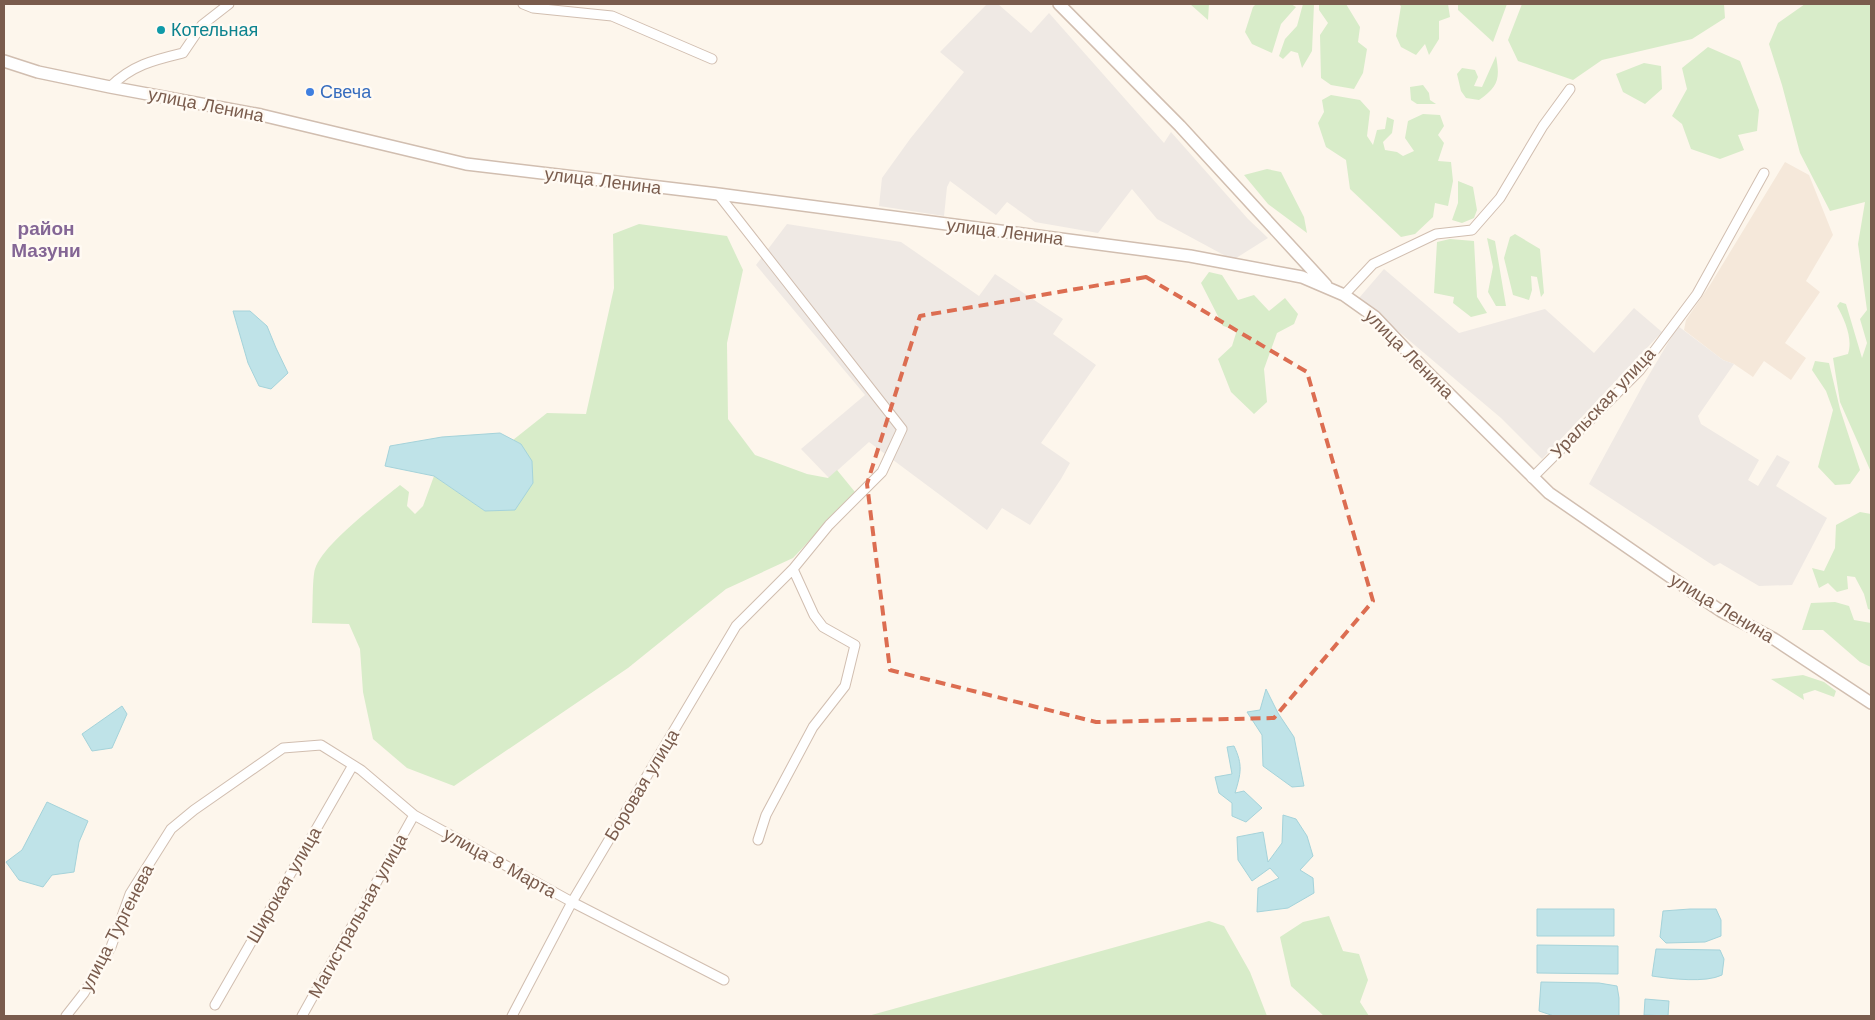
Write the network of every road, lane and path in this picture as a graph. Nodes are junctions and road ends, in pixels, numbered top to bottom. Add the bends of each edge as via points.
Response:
1 (229, 4) edge
2 (523, 4) edge
3 (583, 4) edge
4 (1059, 4) edge
5 (577, 12) junction
6 (712, 58) dead end
7 (4, 62) edge
8 (110, 87) junction
9 (1570, 89) dead end
10 (1764, 173) dead end
11 (718, 194) junction
12 (1329, 288) junction
13 (1344, 295) junction
14 (1532, 478) junction
15 (793, 569) junction
16 (1871, 703) edge
17 (284, 748) joint
18 (353, 765) junction
19 (414, 815) junction
20 (758, 840) dead end
21 (572, 902) junction
22 (724, 980) dead end
23 (215, 1005) dead end
24 (66, 1016) edge
25 (302, 1016) edge
26 (512, 1016) edge

1 - 8 street via 202,25 183,53 151,61 123,74
2 - 5 street
3 - 5 street
4 - 12 street via 1180,126
5 - 6 street via 612,16
7 - 8 street, улица Ленина
8 - 11 street, улица Ленина via 261,115 466,164
9 - 13 street via 1543,126 1500,198 1472,230 1436,234 1373,264
10 - 14 street, Уральская улица via 1697,294 1640,370
11 - 12 street, улица Ленина via 1190,256 1302,277
11 - 15 street, Боровая улица via 902,429 882,472 829,525
12 - 13 street, улица Ленина
13 - 14 street, улица Ленина via 1375,317
14 - 16 street, улица Ленина via 1721,611 1774,639
15 - 20 street via 822,627 855,645 845,686 814,727 766,814
15 - 21 street, Боровая улица via 736,626
17 - 18 street, улица 8 Марта via 321,744
17 - 24 street, улица Тургенева via 171,828 130,894 111,948
18 - 19 street, улица 8 Марта
18 - 23 street, Широкая улица
19 - 21 street, улица 8 Марта
19 - 25 street, Магистральная улица
21 - 22 street, улица 8 Марта
21 - 26 street, Боровая улица

